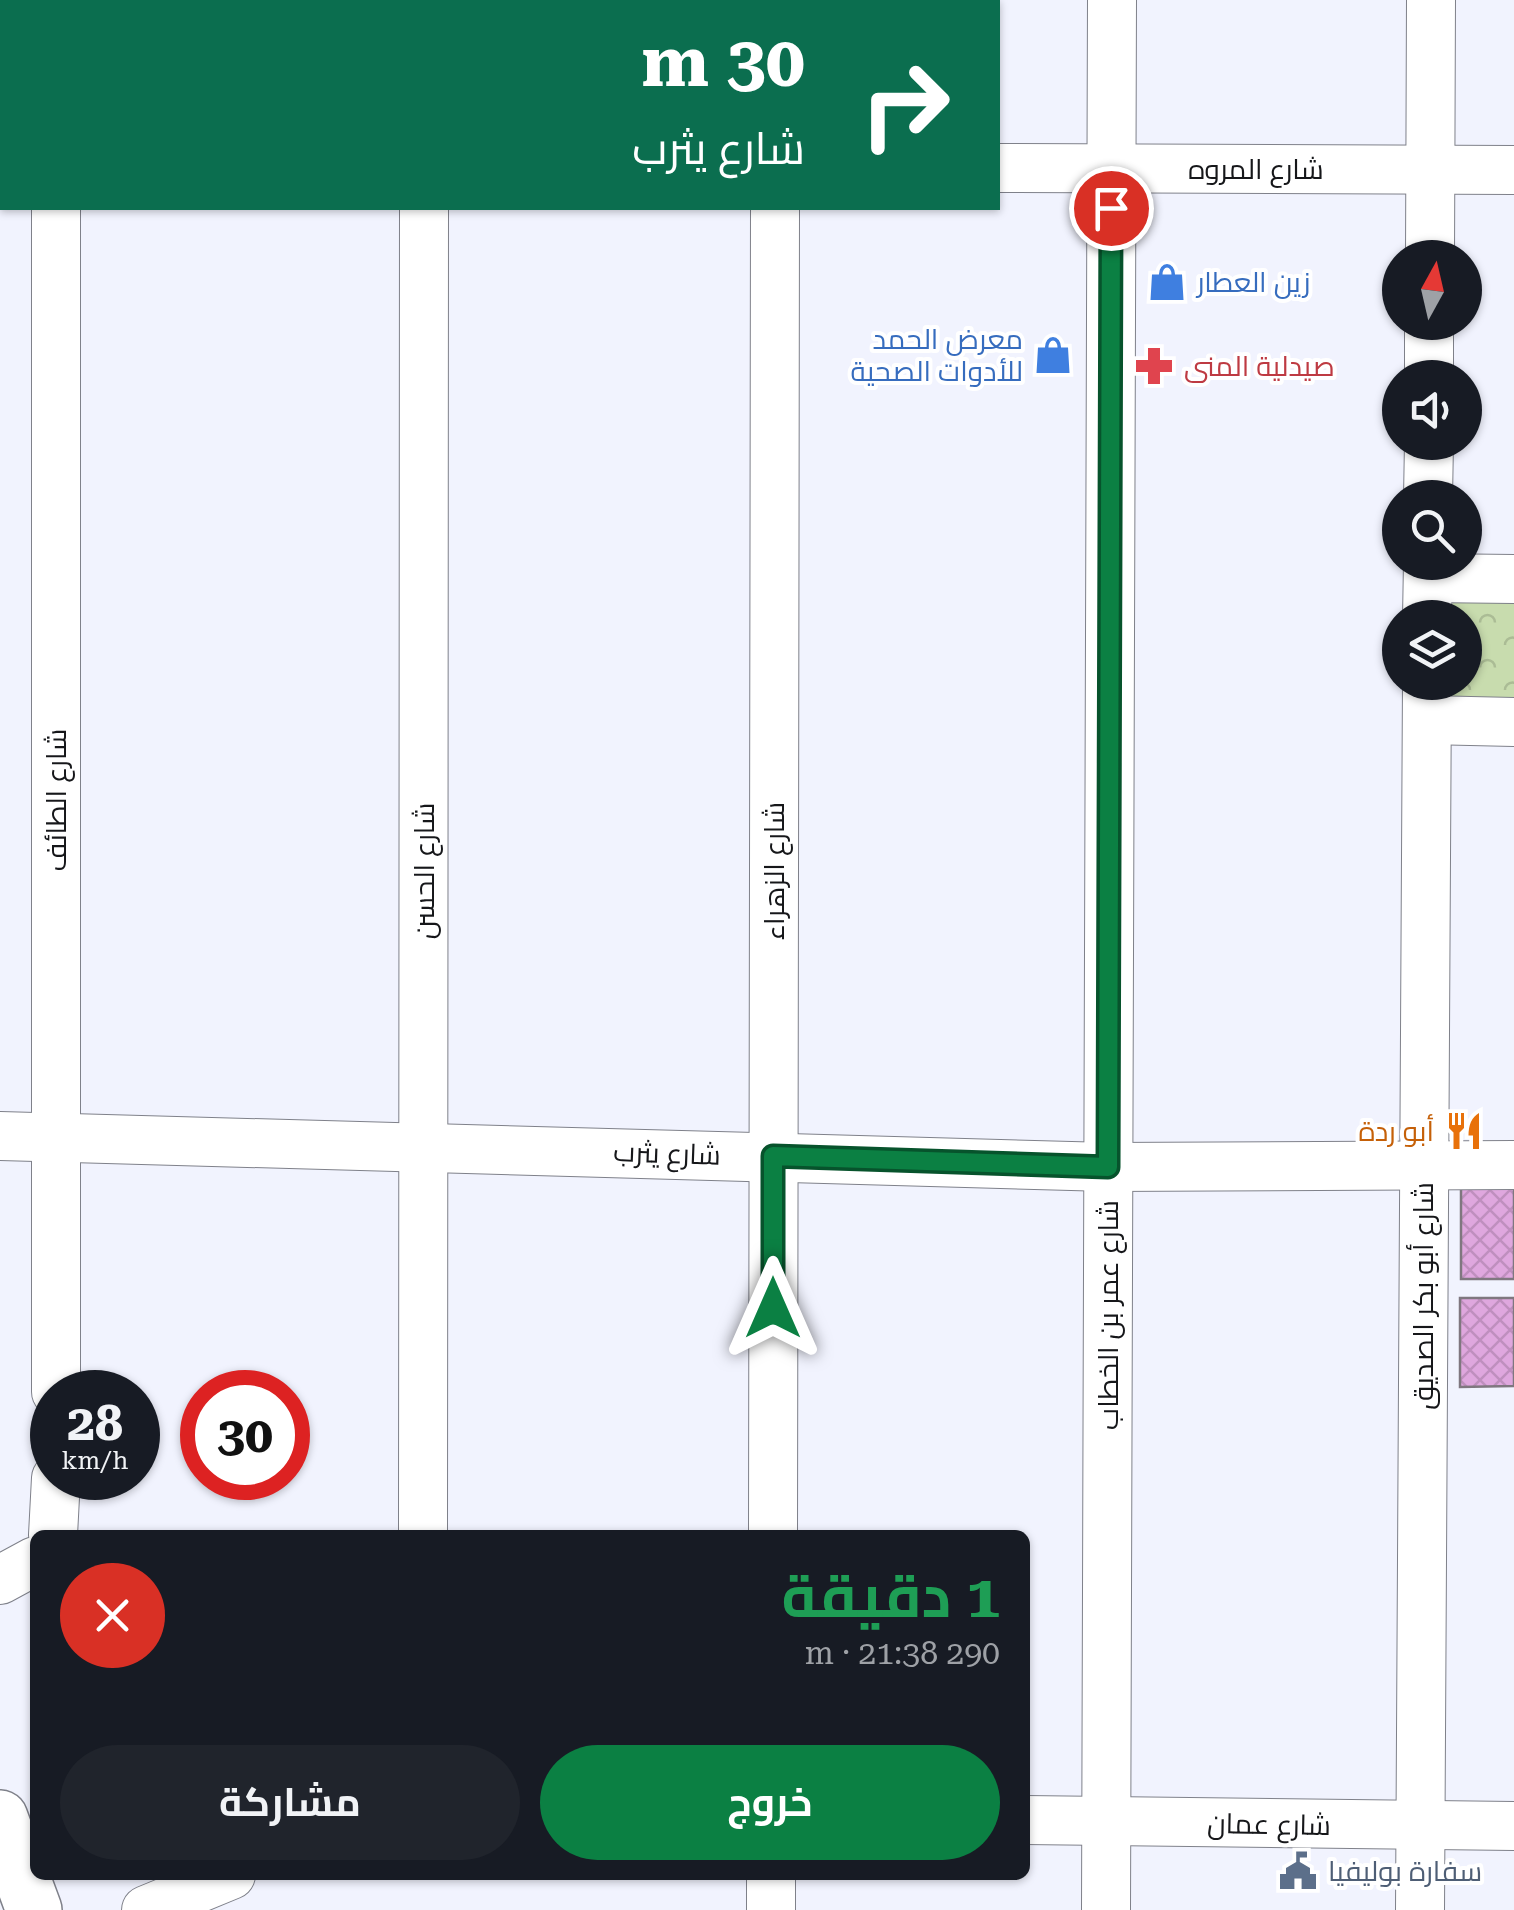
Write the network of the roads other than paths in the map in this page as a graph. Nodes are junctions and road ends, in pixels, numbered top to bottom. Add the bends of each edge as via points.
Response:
1 (1112, 0) edge
2 (1431, 0) edge
3 (1000, 168) edge
4 (1111, 168) junction
5 (1430, 170) junction
6 (1514, 170) edge
7 (56, 210) edge
8 (424, 210) edge
9 (775, 210) edge
10 (1430, 240) edge
11 (1514, 579) edge
12 (1428, 586) edge
13 (1427, 701) edge
14 (1514, 722) edge
15 (0, 1136) edge
16 (56, 1136) junction
17 (424, 1147) junction
18 (773, 1156) junction
19 (1424, 1165) junction
20 (1514, 1165) edge
21 (1108, 1167) junction
22 (56, 1370) edge
23 (56, 1500) edge
24 (54, 1530) edge
25 (423, 1530) edge
26 (773, 1530) edge
27 (30, 1564) edge
28 (0, 1580) edge
29 (0, 1818) edge
30 (1030, 1820) edge
31 (1106, 1821) junction
32 (1419, 1826) junction
33 (1514, 1826) edge
34 (218, 1880) edge
35 (771, 1880) edge
36 (34, 1910) edge
37 (146, 1910) edge
38 (771, 1910) edge
39 (1106, 1910) edge
40 (1420, 1910) edge

1 - 4 street, شارع عمر بن الخطاب
2 - 5 street
3 - 4 street, شارع المروه
4 - 5 street, شارع المروه
4 - 21 street, شارع عمر بن الخطاب
5 - 6 street, شارع المروه
5 - 10 street
7 - 16 street, شارع الطائف
8 - 17 street, شارع الحسن
9 - 18 street, شارع الزهراء
11 - 12 street
13 - 14 street
13 - 19 street, شارع أبو بكر الصديق
15 - 16 street, شارع يثرب
16 - 17 street, شارع يثرب
16 - 22 street, شارع الطائف
17 - 18 street, شارع يثرب
17 - 25 street, شارع الحسن
18 - 21 street, شارع يثرب
18 - 26 street, شارع الزهراء
19 - 20 street, شارع يثرب
19 - 21 street, شارع يثرب
19 - 32 street, شارع أبو بكر الصديق
21 - 31 street, شارع عمر بن الخطاب
23 - 24 street
27 - 28 street
29 - 36 main road
30 - 31 street, شارع عمان
31 - 32 street, شارع عمان
31 - 39 street, شارع عمر بن الخطاب
32 - 33 street, شارع عمان
32 - 40 street, شارع أبو بكر الصديق
34 - 37 street
35 - 38 street

